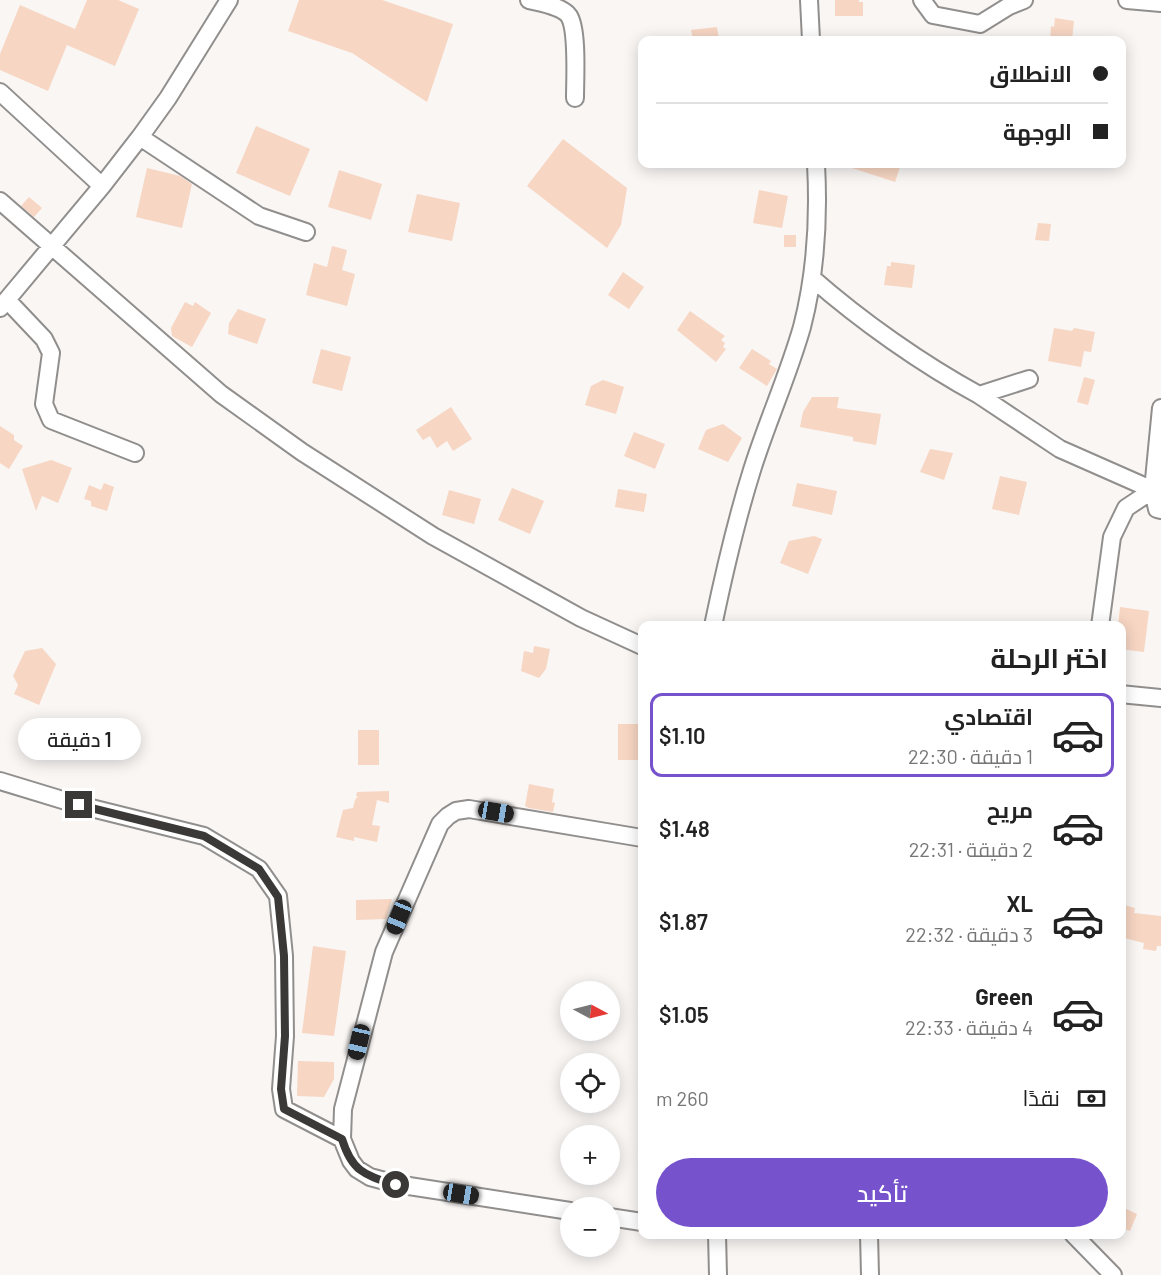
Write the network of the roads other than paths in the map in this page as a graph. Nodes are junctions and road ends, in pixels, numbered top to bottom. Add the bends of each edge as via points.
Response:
1 (230, 0) edge
2 (529, 0) edge
3 (809, 0) edge
4 (922, 0) edge
5 (1024, 0) edge
6 (1127, 0) edge
7 (1144, 1) edge
8 (1161, 3) edge
9 (811, 36) edge
10 (0, 92) edge
11 (575, 98) dead end
12 (140, 136) junction
13 (816, 168) edge
14 (102, 186) junction
15 (0, 201) edge
16 (306, 232) dead end
17 (50, 247) junction
18 (812, 278) junction
19 (4, 304) edge
20 (1029, 379) dead end
21 (979, 394) junction
22 (1161, 408) edge
23 (135, 453) dead end
24 (1157, 486) edge
25 (1161, 510) edge
26 (714, 621) edge
27 (1101, 621) edge
28 (638, 644) edge
29 (1126, 695) edge
30 (1161, 698) edge
31 (0, 781) edge
32 (638, 837) edge
33 (342, 1139) junction
34 (560, 1210) edge
35 (620, 1219) edge
36 (638, 1221) edge
37 (717, 1239) edge
38 (869, 1239) edge
39 (1078, 1239) edge
40 (718, 1275) edge
41 (870, 1275) edge
42 (1113, 1275) edge

1 - 12 street
2 - 11 street via 560,9 569,16 574,33
3 - 9 street
4 - 5 street via 933,15 980,24
6 - 7 street
7 - 8 street
10 - 14 street
12 - 14 street
12 - 16 street via 259,216
13 - 18 street via 818,205
14 - 17 street
15 - 17 street
17 - 19 street
17 - 28 street via 221,394 302,452 433,536 581,618
18 - 21 street via 850,311
18 - 26 street via 796,344 738,517
19 - 23 street via 44,339 51,353 44,404 51,420
20 - 21 street
21 - 24 street via 1060,449
22 - 24 street
24 - 25 street via 1157,509
24 - 27 street via 1126,508 1112,537
29 - 30 street
31 - 33 street via 204,836 259,869 278,897 284,956 284,1109
32 - 33 street via 496,812 469,809 447,816 384,952 343,1109
33 - 34 street via 351,1161 370,1177 396,1185
35 - 36 street
37 - 40 street
38 - 41 street
39 - 42 street

